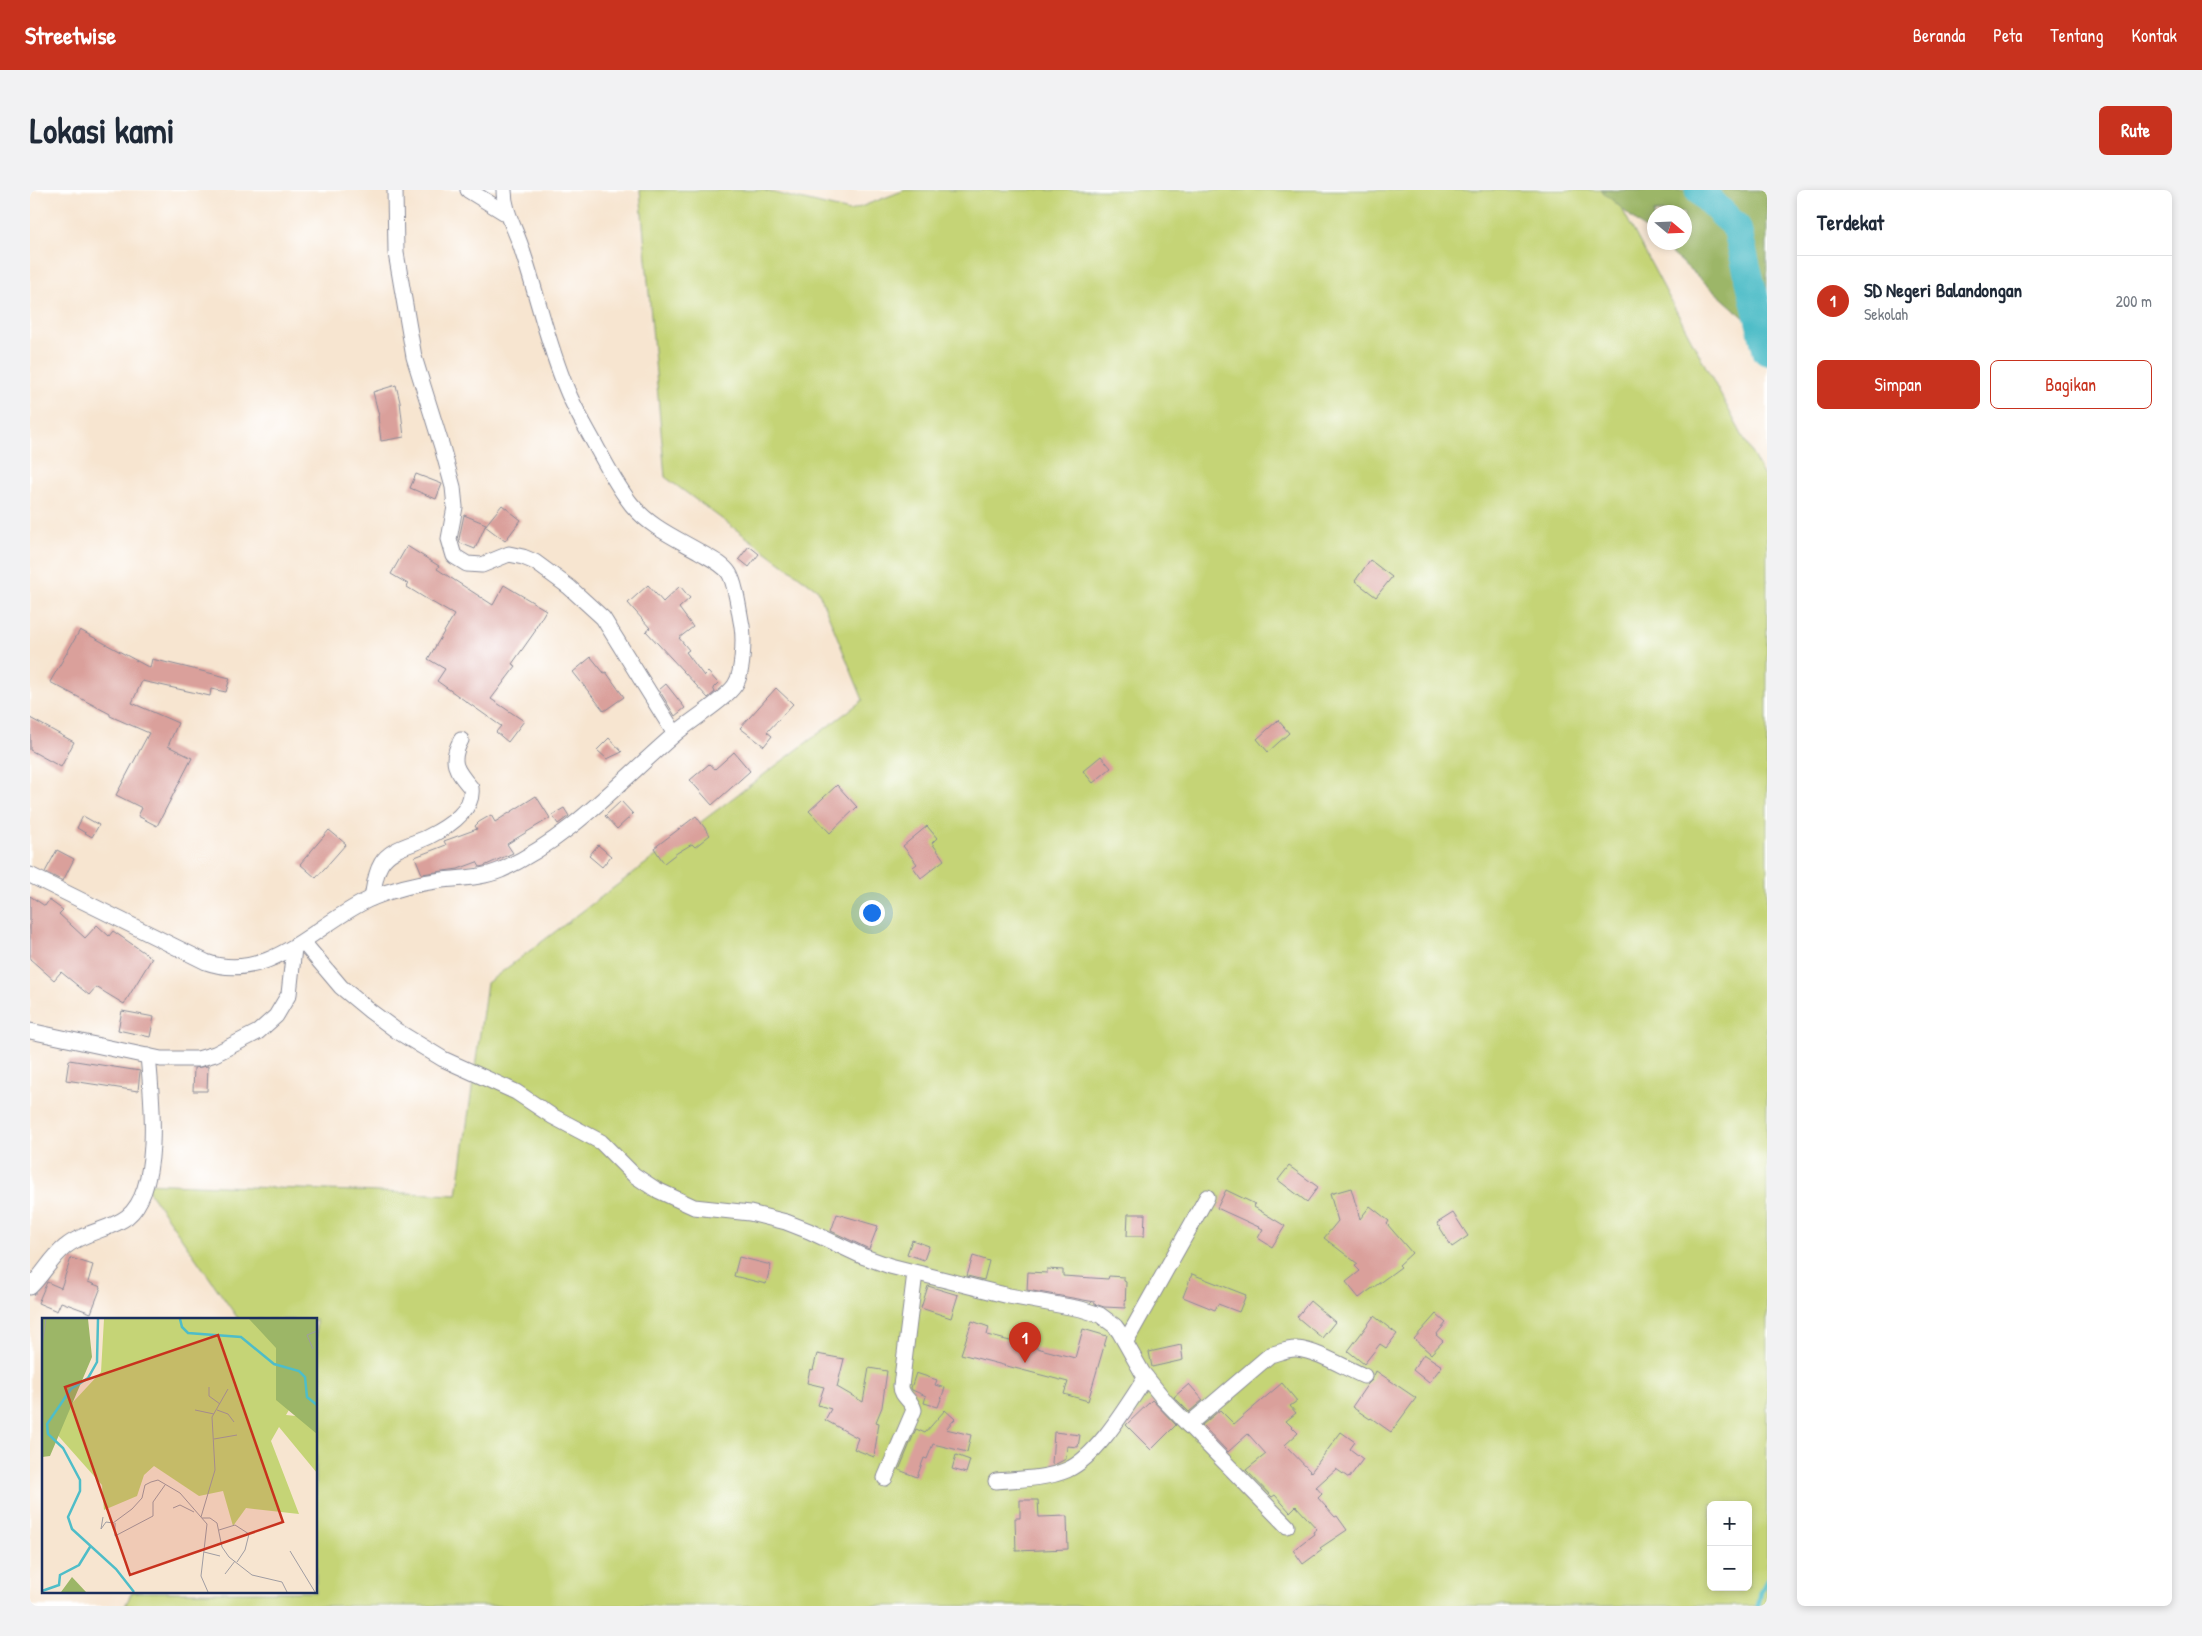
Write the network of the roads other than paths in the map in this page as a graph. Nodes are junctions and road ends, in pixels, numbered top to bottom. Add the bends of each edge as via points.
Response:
1 (395, 190) edge
2 (468, 190) edge
3 (504, 190) edge
4 (507, 214) junction
5 (675, 734) junction
6 (461, 740) dead end
7 (30, 875) edge
8 (372, 898) junction
9 (299, 945) junction
10 (30, 1032) edge
11 (148, 1056) junction
12 (1207, 1197) dead end
13 (916, 1273) junction
14 (30, 1287) edge
15 (1126, 1341) junction
16 (1364, 1376) dead end
17 (1146, 1377) junction
18 (1188, 1425) junction
19 (885, 1478) dead end
20 (996, 1481) dead end
21 (1287, 1526) dead end

1 - 5 street via 396,253 414,357 453,487 455,507 449,539 454,556 467,564 482,565 509,554 523,557 569,587 603,618
2 - 4 street
3 - 4 street
4 - 5 street via 522,248 567,392 621,490 649,523 714,561 730,574 733,583 742,630 737,682 734,688
5 - 8 street via 578,822 527,857 488,875 427,882
6 - 8 street via 454,752 455,766 471,788 470,801 449,824 391,854 382,864
7 - 9 street via 220,967 250,966
8 - 9 street via 331,921
9 - 11 street via 289,994 276,1016 258,1032 220,1052 198,1059
9 - 13 street via 341,986 384,1021 432,1053 516,1092 596,1139 634,1176 655,1190 694,1207 750,1213 786,1222 862,1256
10 - 11 street
11 - 14 street via 151,1140 149,1173 140,1203 124,1219 77,1238 66,1246
12 - 15 street
13 - 15 street via 1093,1312 1115,1326
13 - 19 street via 901,1386 914,1410
15 - 17 street
16 - 18 street via 1307,1352 1296,1349 1283,1351 1270,1355
17 - 18 street
17 - 20 street via 1117,1421 1084,1459 1052,1474
18 - 21 street

